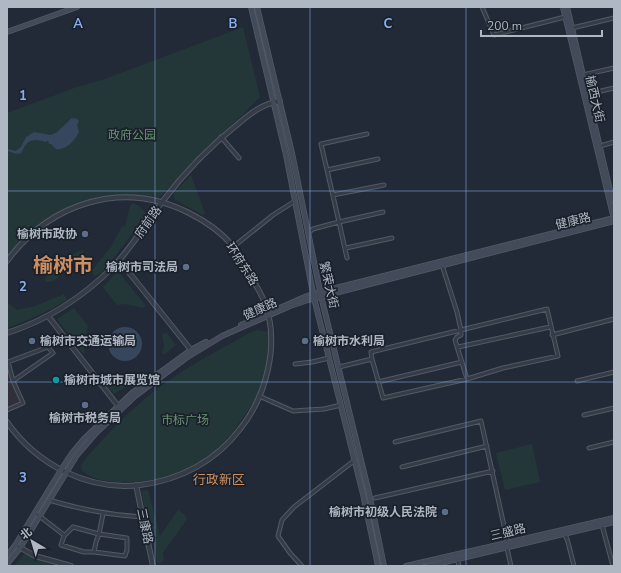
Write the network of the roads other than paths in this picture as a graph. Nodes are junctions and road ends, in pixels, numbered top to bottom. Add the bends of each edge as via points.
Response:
1 (68, 7) edge
2 (77, 7) edge
3 (251, 7) edge
4 (257, 7) edge
5 (482, 7) edge
6 (563, 7) edge
7 (567, 7) edge
8 (566, 17) junction
9 (614, 18) edge
10 (7, 29) edge
11 (570, 29) junction
12 (7, 32) edge
13 (614, 68) edge
14 (583, 75) junction
15 (614, 88) edge
16 (588, 94) junction
17 (280, 100) junction
18 (274, 102) junction
19 (367, 134) dead end
20 (221, 138) junction
21 (614, 142) edge
22 (600, 146) junction
23 (239, 158) dead end
24 (378, 159) dead end
25 (327, 170) junction
26 (384, 185) dead end
27 (333, 195) junction
28 (295, 201) junction
29 (162, 202) junction
30 (614, 206) edge
31 (383, 212) dead end
32 (614, 219) edge
33 (339, 222) junction
34 (308, 233) junction
35 (392, 238) dead end
36 (233, 247) junction
37 (346, 248) junction
38 (348, 258) dead end
39 (119, 260) junction
40 (7, 261) edge
41 (442, 265) junction
42 (321, 294) junction
43 (314, 296) junction
44 (268, 314) junction
45 (48, 316) junction
46 (614, 319) edge
47 (550, 327) junction
48 (461, 330) junction
49 (7, 333) edge
50 (552, 335) junction
51 (458, 347) junction
52 (191, 350) junction
53 (329, 358) junction
54 (372, 359) junction
55 (462, 362) junction
56 (295, 364) dead end
57 (339, 368) junction
58 (8, 370) edge
59 (614, 372) edge
60 (467, 379) junction
61 (12, 381) junction
62 (577, 381) dead end
63 (378, 382) junction
64 (259, 396) junction
65 (341, 405) junction
66 (118, 406) junction
67 (614, 408) edge
68 (7, 410) edge
69 (584, 415) dead end
70 (7, 422) edge
71 (395, 442) dead end
72 (614, 442) edge
73 (487, 446) junction
74 (589, 448) dead end
75 (355, 460) junction
76 (402, 467) dead end
77 (61, 470) junction
78 (493, 471) junction
79 (66, 473) junction
80 (136, 485) junction
81 (44, 498) junction
82 (375, 498) dead end
83 (49, 500) junction
84 (38, 514) junction
85 (103, 514) junction
86 (143, 517) junction
87 (614, 518) edge
88 (614, 522) edge
89 (602, 525) junction
90 (99, 534) junction
91 (565, 534) junction
92 (64, 535) junction
93 (508, 542) junction
94 (18, 546) junction
95 (508, 548) junction
96 (94, 552) junction
97 (7, 556) edge
98 (456, 557) junction
99 (7, 564) edge
100 (70, 566) edge
101 (153, 566) edge
102 (302, 566) edge
103 (378, 566) edge
104 (384, 566) edge
105 (406, 566) edge
106 (428, 566) edge
107 (459, 566) edge
108 (511, 566) edge
109 (574, 566) edge
110 (613, 566) edge

1 - 10 main road
2 - 12 main road
3 - 18 main road, 繁荣大街
4 - 17 main road, 繁荣大街
5 - 8 street via 494,35
6 - 8 main road, 榆西大街
7 - 11 main road, 榆西大街
8 - 11 main road, 榆西大街
9 - 11 street
11 - 14 main road, 榆西大街
11 - 32 main road, 榆西大街
13 - 14 street
14 - 16 main road, 榆西大街
15 - 16 street
16 - 22 main road, 榆西大街
17 - 18 street, 府前路
17 - 34 main road, 繁荣大街
18 - 20 street, 府前路 via 261,106
18 - 28 main road, 繁荣大街
19 - 25 street via 321,144
20 - 23 street
20 - 29 street, 府前路
21 - 22 street
22 - 30 main road, 榆西大街
24 - 25 street
25 - 27 street
26 - 27 street
27 - 33 street
28 - 36 street via 268,218
28 - 43 main road, 繁荣大街
29 - 36 street, 环府东路 via 201,220
29 - 39 street, 府前路
29 - 40 street, 环府东路 via 122,198 83,204 47,222 31,234
31 - 33 street
32 - 41 main road, 健康路
32 - 42 main road, 健康路
33 - 34 street via 313,229
33 - 37 street
34 - 42 main road, 繁荣大街
35 - 37 street
36 - 44 street, 环府东路 via 259,291
37 - 38 street
39 - 45 street, 府前路 via 85,292
39 - 52 street
41 - 42 main road, 健康路
41 - 48 street
42 - 43 main road, 健康路
42 - 57 main road, 繁荣大街
43 - 44 main road, 健康路
43 - 53 main road, 繁荣大街
44 - 52 main road, 健康路 via 220,334
44 - 64 street, 环府东路 via 270,355
44 - 79 main road, 健康路 via 222,336 186,358 135,396 96,433
45 - 49 street, 府前路
45 - 66 street
46 - 50 street
47 - 48 street via 547,310
47 - 50 street
47 - 51 street
48 - 51 street via 461,336 455,340
48 - 54 street via 371,352
50 - 60 street via 558,356
51 - 55 street
52 - 66 main road, 健康路
53 - 56 street
53 - 65 main road, 繁荣大街
54 - 57 street
54 - 63 street
55 - 60 street
55 - 63 street
57 - 104 main road, 繁荣大街
58 - 61 street
58 - 61 street via 8,362 48,347 53,353
59 - 62 street
60 - 63 street via 383,398
61 - 68 street via 23,403
64 - 65 street via 293,411
64 - 80 street, 环府东路 via 246,422 222,450 192,470 175,477
65 - 75 main road, 繁荣大街
66 - 77 main road, 健康路 via 84,439
67 - 69 street
70 - 77 street, 环府东路 via 28,448
71 - 73 street via 481,421
72 - 74 street
73 - 76 street
73 - 78 street
75 - 102 street via 294,507 282,520 278,536
75 - 103 main road, 繁荣大街
77 - 79 street, 环府东路
77 - 81 main road, 健康路
78 - 82 street
78 - 93 street
79 - 80 street, 环府东路 via 103,484
79 - 83 main road, 健康路
80 - 86 street, 三康路
81 - 83 street
81 - 84 main road, 健康路
83 - 84 main road, 健康路
83 - 85 street
84 - 92 street
84 - 94 main road, 健康路
85 - 86 street
85 - 90 street
86 - 101 street, 三康路
87 - 93 main road, 三盛路
88 - 89 main road, 三盛路
89 - 91 main road, 三盛路
89 - 110 street
90 - 92 street via 73,527
90 - 96 street
90 - 96 street via 127,538 127,550 125,556
91 - 95 main road, 三盛路
91 - 109 street
92 - 96 street via 61,545 84,552
93 - 95 street
93 - 98 main road, 三盛路
94 - 97 main road, 健康路
94 - 99 main road, 健康路
94 - 100 street via 35,556
95 - 98 main road, 三盛路
95 - 108 street
98 - 105 main road, 三盛路
98 - 106 main road, 三盛路
98 - 107 street

